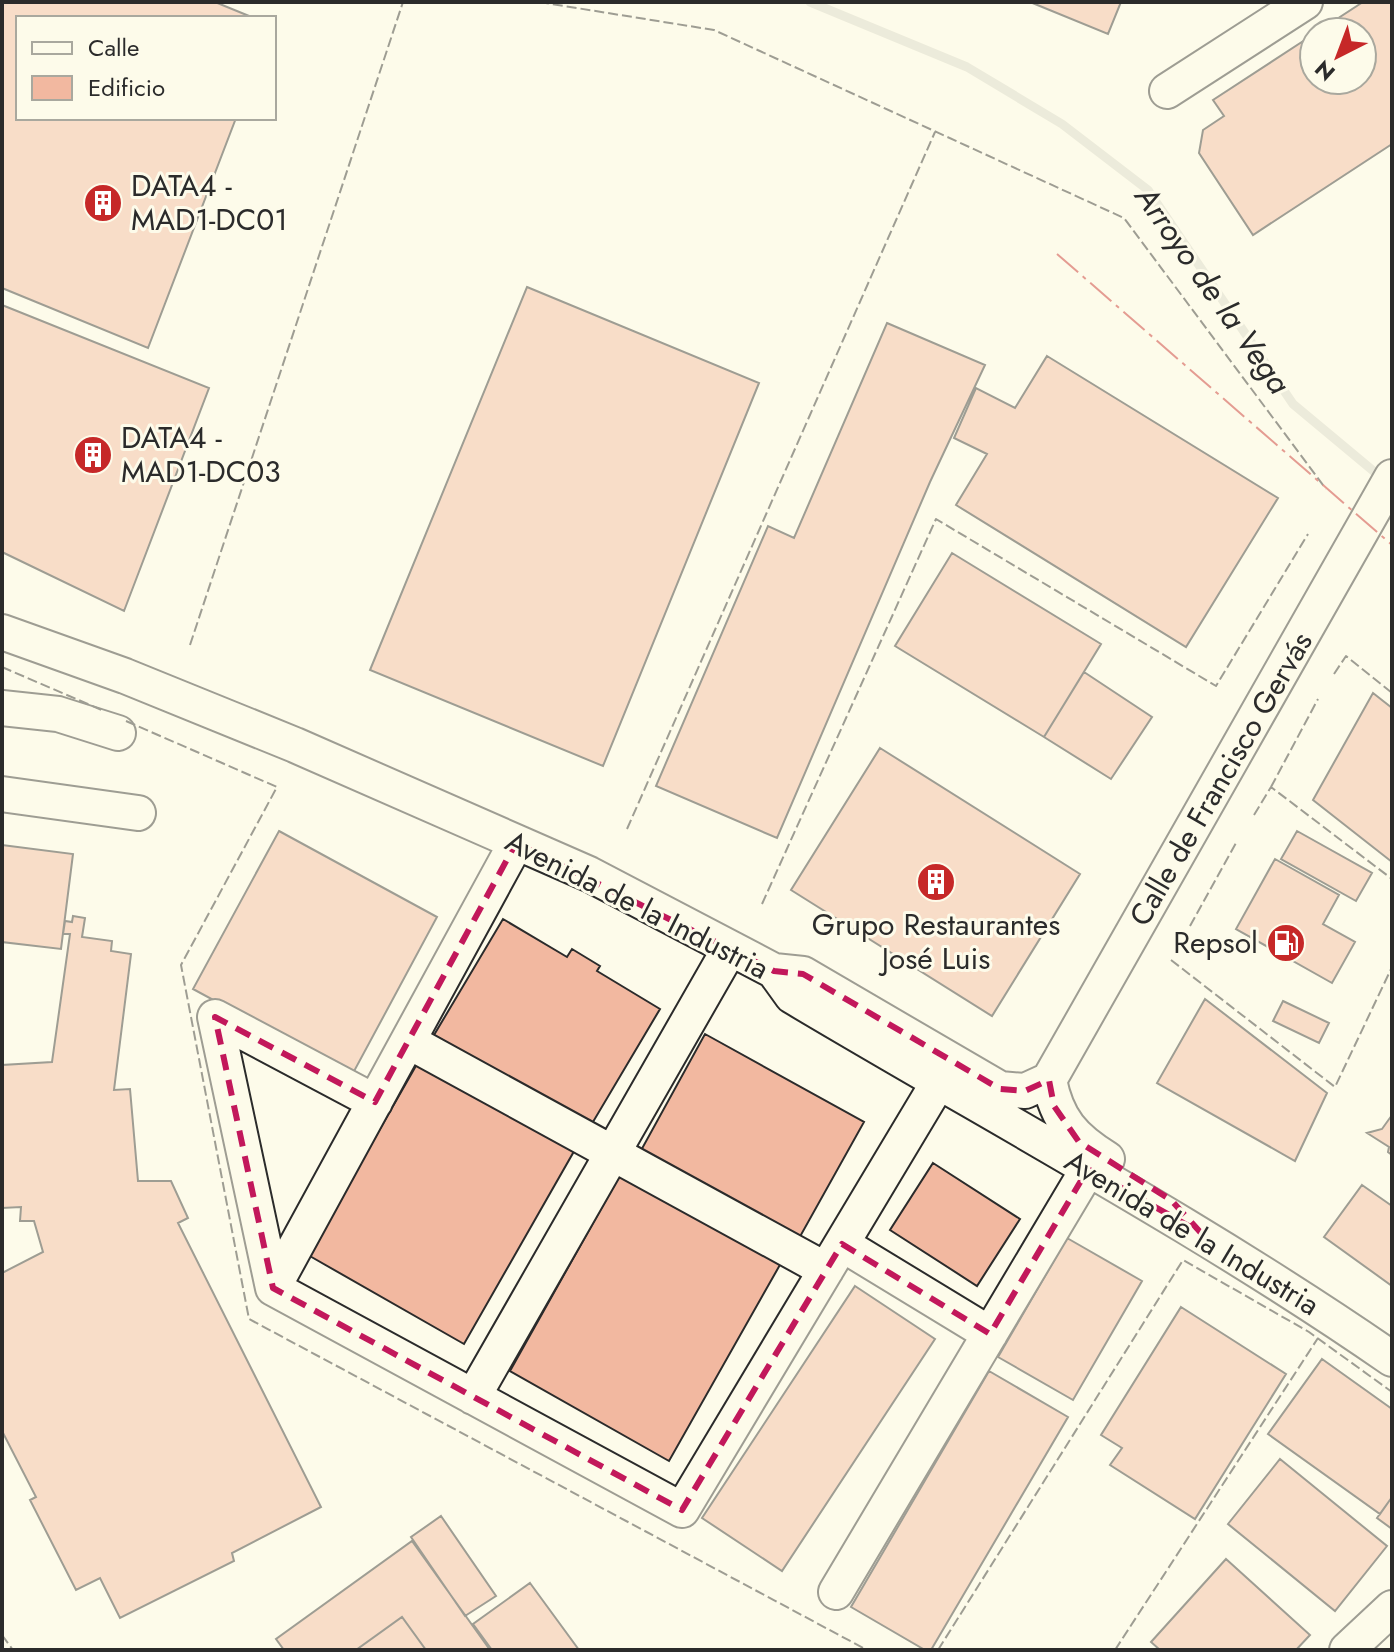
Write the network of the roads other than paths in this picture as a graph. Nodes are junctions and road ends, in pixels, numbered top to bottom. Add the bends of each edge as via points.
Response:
1 (1305, 2) edge
2 (1262, 14) edge
3 (1167, 91) dead end
4 (1392, 477) edge
5 (2, 632) edge
6 (2, 708) edge
7 (118, 733) dead end
8 (2, 794) edge
9 (138, 813) dead end
10 (516, 843) junction
11 (730, 948) junction
12 (774, 971) junction
13 (408, 1041) junction
14 (1049, 1080) junction
15 (938, 1083) junction
16 (375, 1102) junction
17 (613, 1152) junction
18 (1088, 1169) junction
19 (1201, 1233) junction
20 (834, 1257) junction
21 (273, 1288) junction
22 (990, 1334) junction
23 (1392, 1359) edge
24 (473, 1397) junction
25 (836, 1592) dead end
26 (1392, 1608) edge
27 (1347, 1650) edge

1 - 2 street
2 - 3 street
4 - 14 street, Calle de Francisco Gervás
5 - 10 street, Avenida de la Industria via 125,676
6 - 7 street via 58,714
8 - 9 street
10 - 11 street, Avenida de la Industria via 589,874
10 - 13 street
11 - 12 street, Avenida de la Industria
11 - 17 street
12 - 14 street via 803,974 1000,1089 1025,1091
12 - 15 street, Avenida de la Industria via 792,996
13 - 16 street
13 - 17 street
14 - 19 street via 1054,1106 1079,1142 1171,1200
15 - 18 street, Avenida de la Industria
15 - 20 street
16 - 21 street
16 - 21 street via 215,1017
17 - 20 street
17 - 24 street
18 - 19 street, Avenida de la Industria
18 - 22 street
19 - 23 street, Avenida de la Industria
20 - 22 street
20 - 24 street via 682,1510
21 - 24 street
22 - 25 street
26 - 27 street

